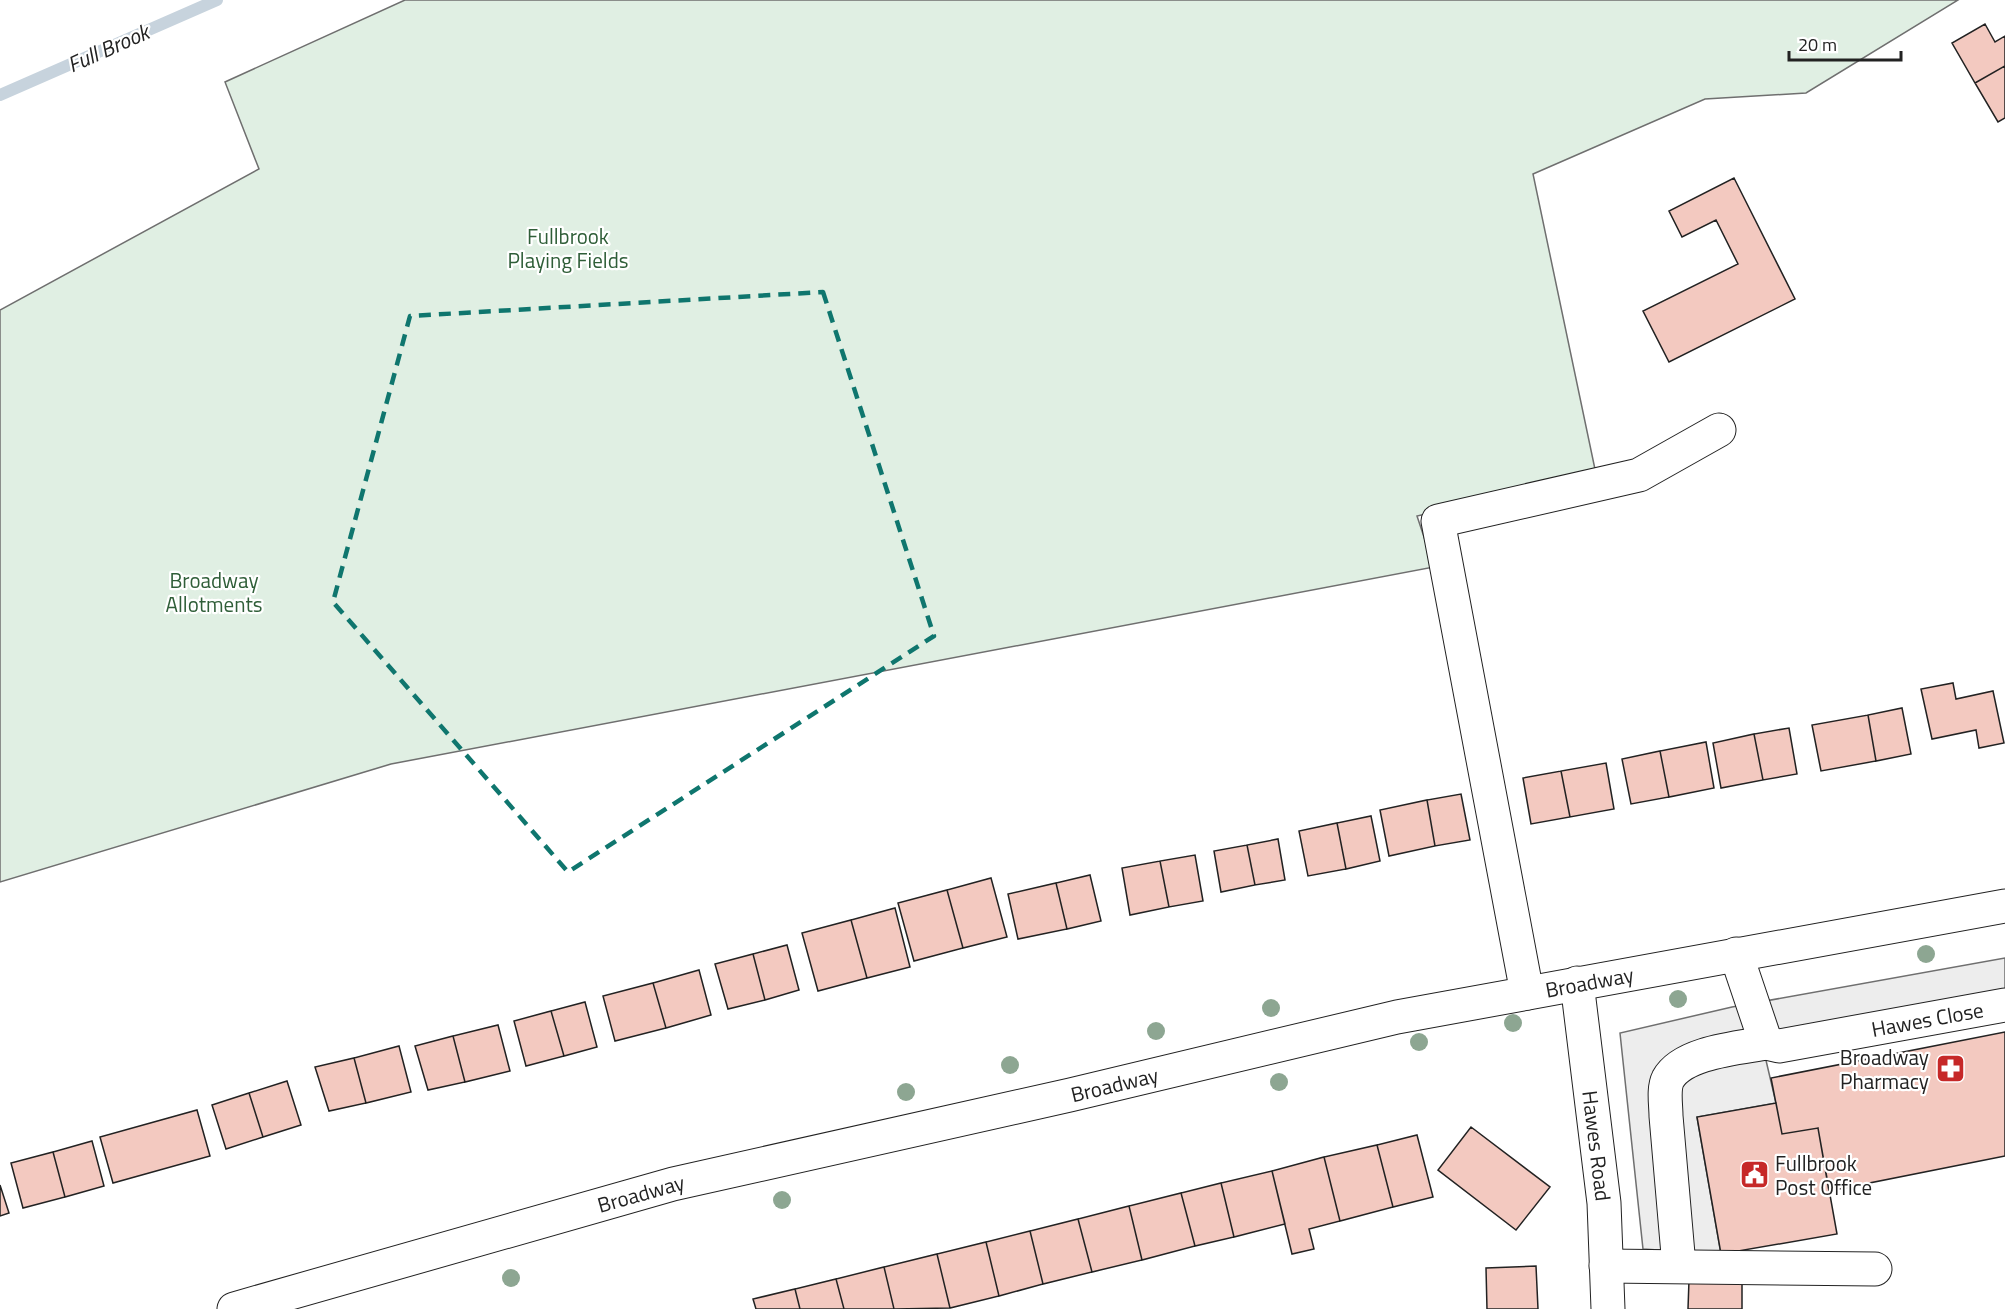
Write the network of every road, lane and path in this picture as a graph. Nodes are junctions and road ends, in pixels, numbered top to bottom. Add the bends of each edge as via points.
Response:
1 (1719, 430) dead end
2 (2004, 912) edge
3 (1736, 954) junction
4 (1577, 983) junction
5 (1527, 993) junction
6 (2005, 1005) edge
7 (1766, 1043) junction
8 (1606, 1266) junction
9 (1679, 1266) junction
10 (1875, 1269) dead end
11 (234, 1309) edge
12 (1608, 1309) edge

1 - 5 main road via 1639,475 1438,521
2 - 3 main road, Broadway
3 - 4 main road, Broadway
3 - 7 main road
4 - 5 main road, Broadway
4 - 8 main road, Hawes Road via 1604,1203
5 - 11 main road, Broadway via 1397,1017 673,1184
6 - 7 main road, Hawes Close via 1779,1046
7 - 9 main road, Hawes Close via 1703,1055 1681,1065 1668,1079 1666,1116
8 - 9 main road
8 - 12 main road, Hawes Road
9 - 10 main road

